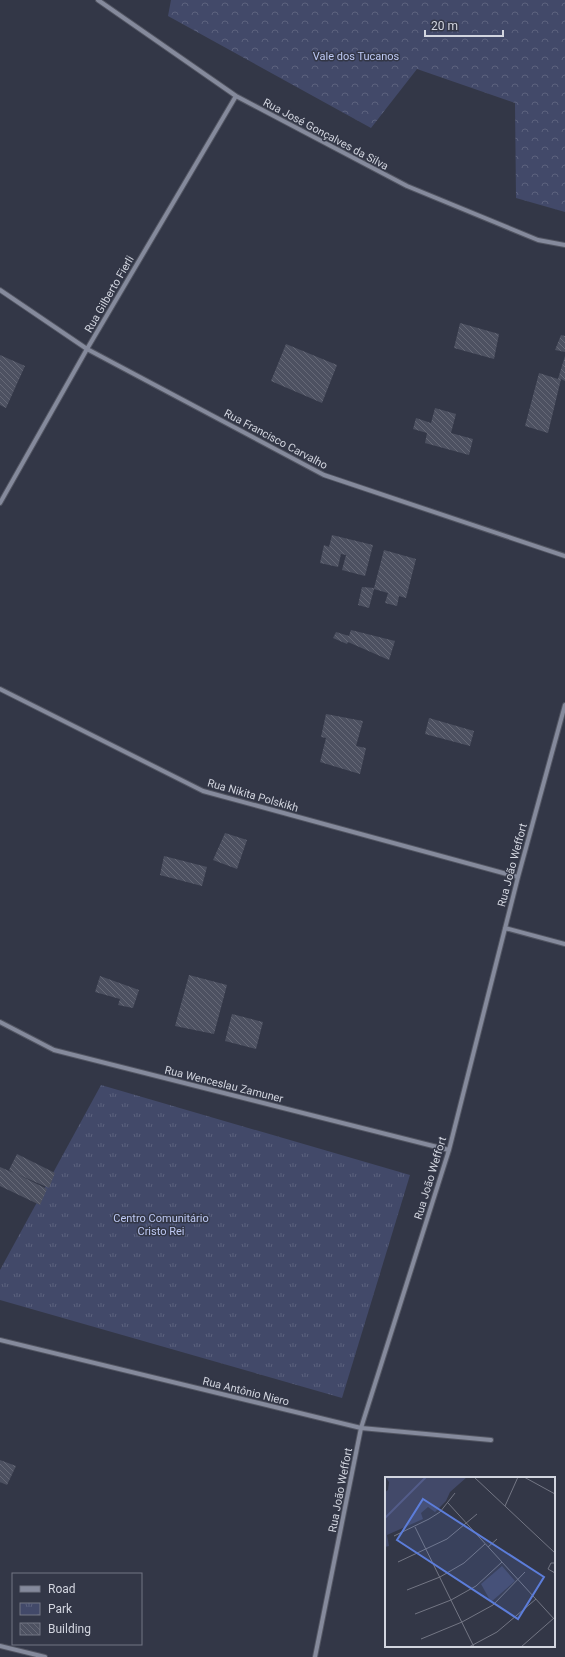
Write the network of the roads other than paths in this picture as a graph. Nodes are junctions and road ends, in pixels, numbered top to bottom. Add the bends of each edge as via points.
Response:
1 (98, 0) edge
2 (236, 96) junction
3 (565, 245) edge
4 (0, 290) edge
5 (87, 349) junction
6 (0, 503) edge
7 (565, 556) edge
8 (0, 689) edge
9 (565, 705) edge
10 (518, 877) junction
11 (505, 928) junction
12 (565, 944) edge
13 (0, 1022) edge
14 (449, 1150) junction
15 (0, 1340) edge
16 (361, 1428) junction
17 (491, 1440) dead end
18 (0, 1646) edge
19 (45, 1657) edge
20 (315, 1657) edge

1 - 2 street, Rua José Gonçalves da Silva
2 - 3 street, Rua José Gonçalves da Silva via 407,186 538,240
2 - 5 street, Rua Gilberto Fierli
4 - 5 street, Rua Francisco Carvalho
5 - 6 street, Rua Gilberto Fierli
5 - 7 street, Rua Francisco Carvalho via 324,475
8 - 10 street, Rua Nikita Polskikh via 203,791
9 - 10 street, Rua João Weffort
10 - 11 street, Rua João Weffort
11 - 12 street
11 - 14 street, Rua João Weffort
13 - 14 street, Rua Wenceslau Zamuner via 54,1050
14 - 16 street, Rua João Weffort
15 - 16 street, Rua Antônio Niero
16 - 17 street, Rua Antônio Niero
16 - 20 street, Rua João Weffort
18 - 19 street

